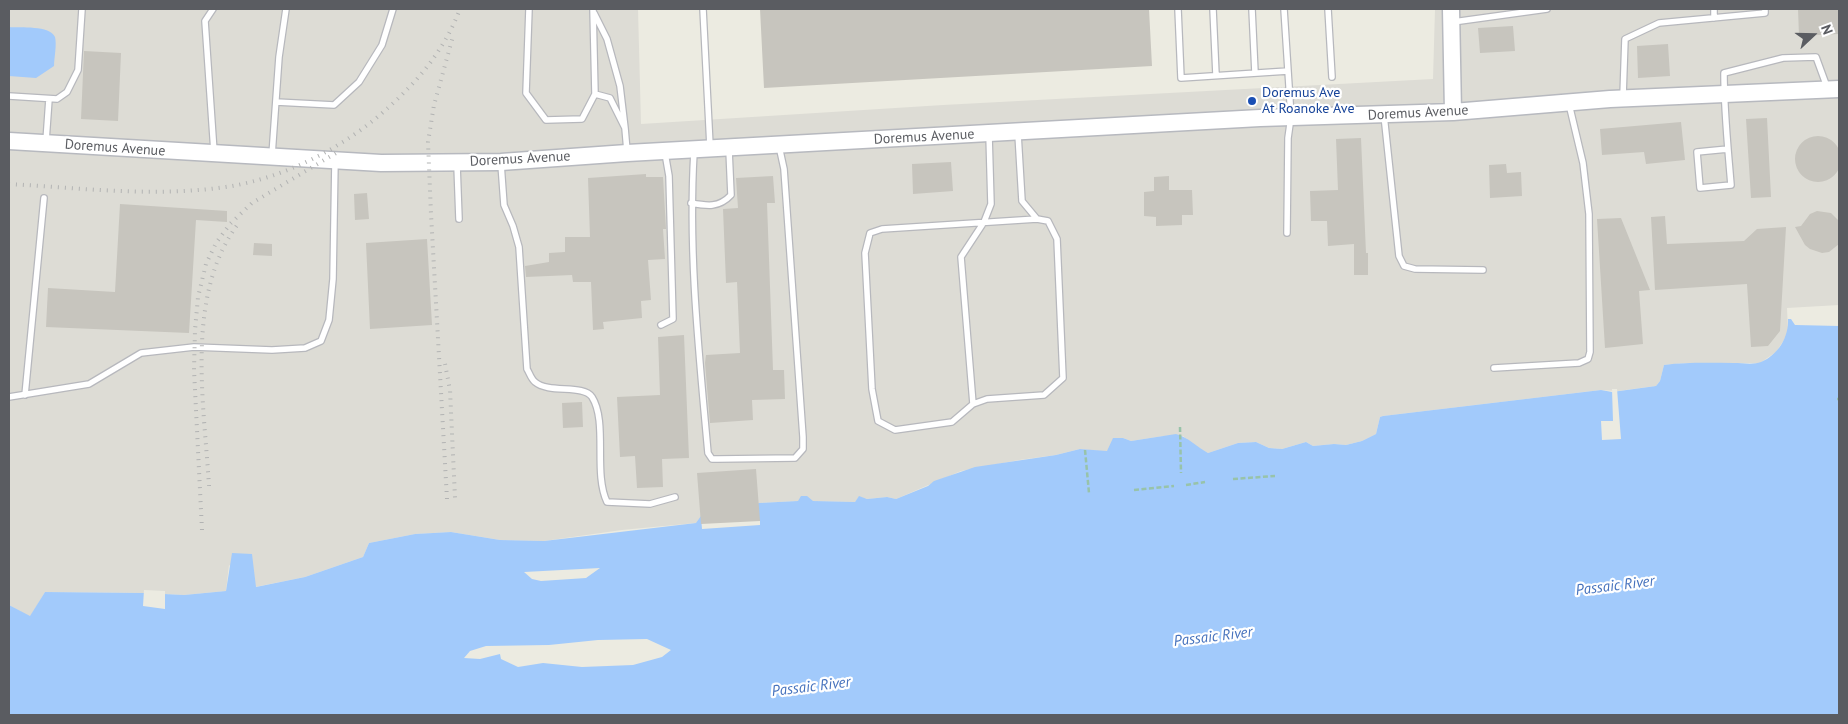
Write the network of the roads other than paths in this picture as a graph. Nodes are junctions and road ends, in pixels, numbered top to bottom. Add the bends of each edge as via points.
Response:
1 (82, 9) edge
2 (213, 9) edge
3 (286, 9) edge
4 (393, 9) edge
5 (528, 9) edge
6 (702, 9) edge
7 (1178, 9) edge
8 (1213, 9) edge
9 (1252, 9) edge
10 (1284, 9) edge
11 (1328, 9) edge
12 (1547, 9) edge
13 (1714, 9) edge
14 (1765, 9) edge
15 (593, 10) edge
16 (1451, 15) edge
17 (1714, 18) junction
18 (1288, 71) junction
19 (1255, 73) junction
20 (1216, 76) junction
21 (1332, 77) dead end
22 (1833, 89) edge
23 (595, 94) junction
24 (1724, 94) junction
25 (9, 96) edge
26 (1623, 98) junction
27 (49, 99) junction
28 (276, 102) junction
29 (1569, 102) junction
30 (1452, 112) junction
31 (1384, 115) junction
32 (1291, 117) junction
33 (625, 128) junction
34 (1018, 132) junction
35 (989, 133) junction
36 (9, 141) edge
37 (46, 144) junction
38 (779, 145) junction
39 (729, 148) junction
40 (702, 149) junction
41 (1728, 149) junction
42 (664, 151) junction
43 (627, 153) junction
44 (214, 154) junction
45 (272, 158) junction
46 (335, 161) junction
47 (457, 162) junction
48 (501, 162) junction
49 (44, 198) dead end
50 (691, 203) junction
51 (459, 219) dead end
52 (1037, 219) junction
53 (984, 222) junction
54 (1287, 233) dead end
55 (1483, 270) dead end
56 (661, 325) dead end
57 (1494, 368) dead end
58 (26, 395) junction
59 (9, 397) edge
60 (973, 404) junction
61 (675, 497) dead end

1 - 27 lane via 78,70 67,92 57,99
2 - 44 lane via 205,21
3 - 28 lane
4 - 28 lane via 382,45 359,82 334,105
5 - 23 lane via 526,93 546,120 582,119
6 - 40 lane
7 - 20 lane via 1181,78
8 - 20 lane
9 - 19 lane
10 - 18 lane
11 - 21 lane
12 - 16 lane
13 - 17 lane
14 - 17 lane via 1765,13
15 - 23 lane
15 - 33 lane via 607,39 620,86
16 - 30 main road
17 - 26 lane via 1659,23 1626,39
18 - 19 lane
18 - 32 lane
19 - 20 lane
22 - 24 main road, Doremus Avenue
22 - 24 lane via 1816,57 1782,58 1724,73
23 - 33 lane via 610,98
24 - 26 main road, Doremus Avenue
24 - 41 lane
25 - 27 lane
26 - 29 main road, Doremus Avenue
27 - 37 lane
28 - 45 lane
29 - 30 main road, Doremus Avenue
29 - 57 lane via 1583,163 1589,214 1590,352 1588,359 1580,363
30 - 31 main road, Doremus Avenue
31 - 32 main road, Doremus Avenue
31 - 55 lane via 1400,256 1404,266
32 - 34 main road, Doremus Avenue
32 - 54 lane
33 - 43 lane
34 - 35 main road, Doremus Avenue
34 - 52 lane via 1022,200
35 - 38 main road, Doremus Avenue
35 - 53 lane via 991,204
36 - 37 main road, Doremus Avenue
37 - 44 main road, Doremus Avenue
38 - 39 main road, Doremus Avenue
38 - 50 lane via 784,169 803,437 803,449 795,458 712,459 708,453 693,277
39 - 40 main road, Doremus Avenue
39 - 50 lane via 731,195 724,202 709,206
40 - 42 main road, Doremus Avenue
40 - 50 lane
41 - 41 lane via 1731,185 1700,188 1697,152
42 - 43 main road, Doremus Avenue
42 - 56 lane via 669,176 673,319
43 - 48 main road, Doremus Avenue
44 - 45 main road, Doremus Avenue
45 - 46 main road, Doremus Avenue
46 - 47 main road, Doremus Avenue
46 - 58 lane via 333,280 329,320 320,341 305,348 194,347 141,353 89,384
47 - 48 main road, Doremus Avenue
47 - 51 lane
48 - 61 lane via 504,205 519,248 527,369 534,382 551,389 582,390 591,395 597,407 602,494 606,502 650,504
49 - 58 lane
52 - 53 lane
52 - 60 lane via 1048,221 1057,239 1063,378 1044,394 987,398
53 - 60 lane via 961,257
53 - 60 lane via 882,229 870,233 865,253 872,389 878,421 896,430 952,422
58 - 59 lane

